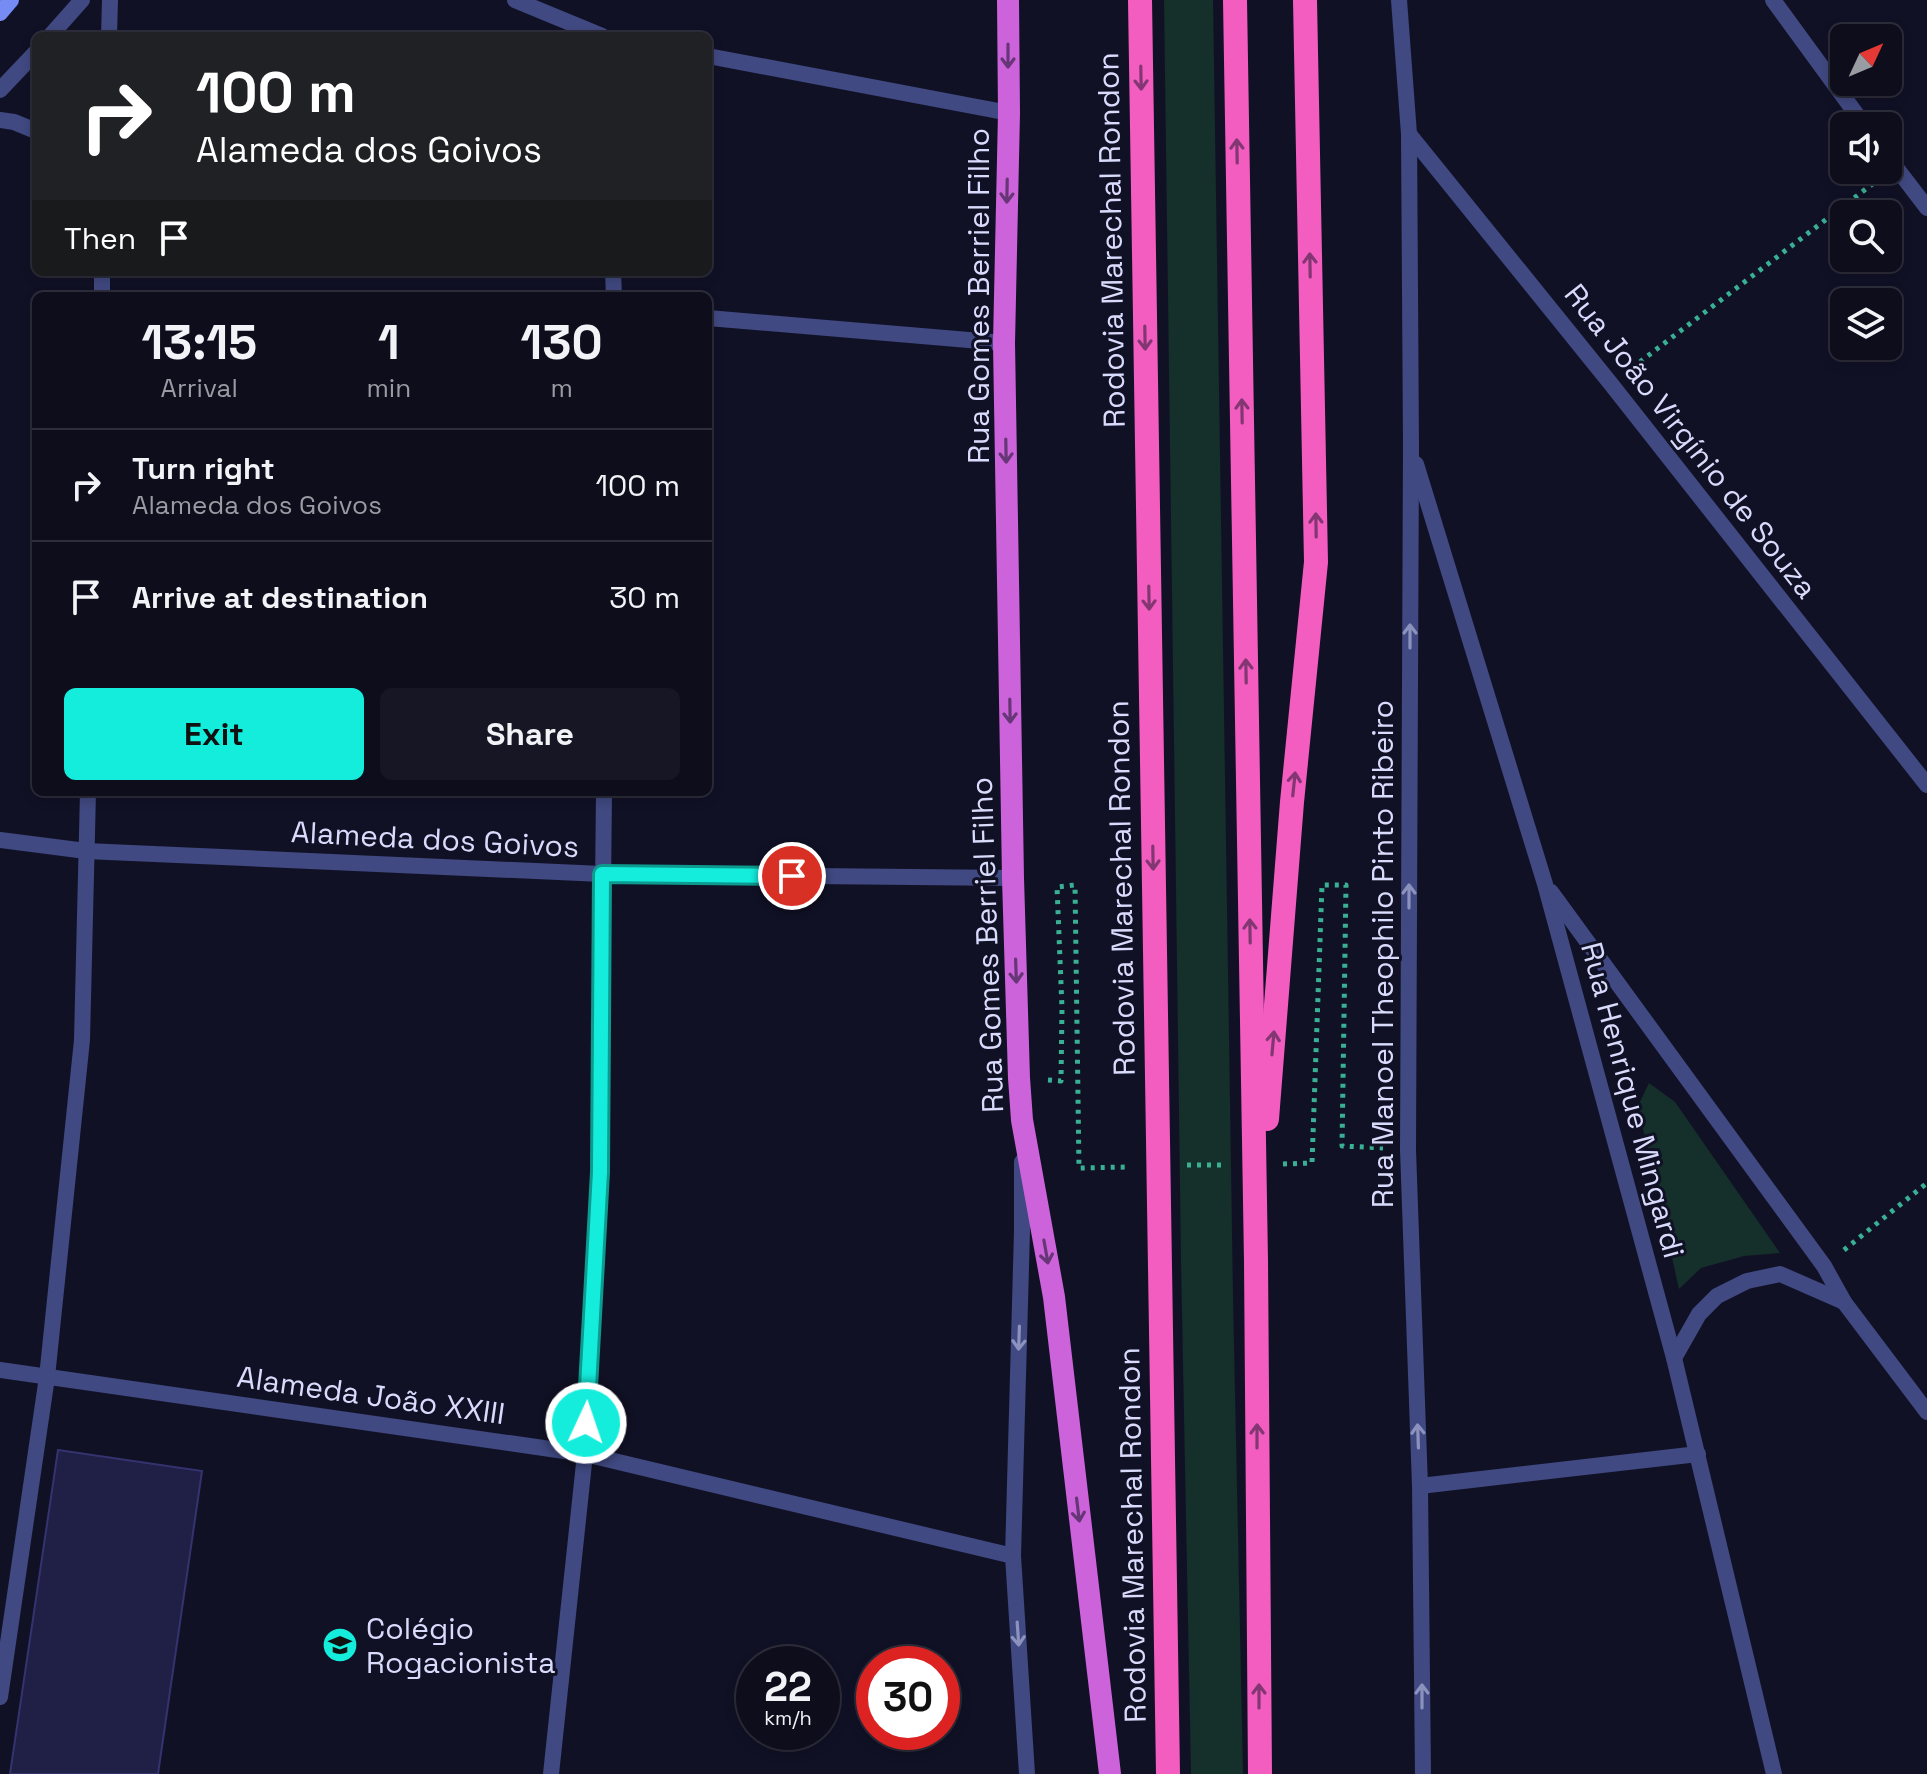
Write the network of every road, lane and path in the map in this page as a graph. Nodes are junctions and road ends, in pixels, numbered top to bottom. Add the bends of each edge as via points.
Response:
1 (11, 0) edge
2 (82, 0) edge
3 (110, 0) edge
4 (515, 0) edge
5 (1008, 0) edge
6 (1140, 0) edge
7 (1235, 0) edge
8 (1305, 0) edge
9 (1399, 0) edge
10 (1773, 0) edge
11 (0, 13) edge
12 (54, 32) edge
13 (109, 32) edge
14 (592, 32) edge
15 (32, 56) edge
16 (712, 57) edge
17 (0, 90) edge
18 (1855, 112) edge
19 (1009, 113) junction
20 (0, 120) edge
21 (32, 129) edge
22 (1409, 134) junction
23 (1902, 175) edge
24 (1864, 184) edge
25 (1927, 208) edge
26 (712, 318) edge
27 (1004, 343) junction
28 (1611, 384) junction
29 (1411, 447) junction
30 (1927, 785) edge
31 (88, 796) edge
32 (604, 796) edge
33 (0, 840) edge
34 (86, 851) junction
35 (602, 874) junction
36 (1013, 878) junction
37 (1545, 884) junction
38 (1019, 1078) junction
39 (1022, 1120) junction
40 (1408, 1150) junction
41 (1281, 1164) dead end
42 (1235, 1165) dead end
43 (1141, 1166) dead end
44 (1172, 1166) dead end
45 (1927, 1183) edge
46 (1256, 1261) junction
47 (1824, 1266) junction
48 (1844, 1302) junction
49 (1674, 1358) junction
50 (0, 1370) edge
51 (47, 1377) junction
52 (1927, 1412) edge
53 (585, 1454) junction
54 (1698, 1454) junction
55 (1420, 1486) junction
56 (1013, 1556) junction
57 (0, 1697) edge
58 (551, 1774) edge
59 (1027, 1774) edge
60 (1110, 1774) edge
61 (1168, 1774) edge
62 (1260, 1774) edge
63 (1423, 1774) edge
64 (1774, 1774) edge

1 - 11 main road
2 - 12 street
3 - 13 street
4 - 14 street
5 -> 19 highway, Rua Gomes Berriel Filho
6 -> 61 highway, Rodovia Marechal Rondon
46 -> 7 highway
46 -> 8 highway via 1316,562
9 - 22 street
10 - 18 street
15 - 17 street
16 - 19 street
19 -> 27 highway, Rua Gomes Berriel Filho
20 - 21 street
22 - 28 street, Rua João Virgínio de Souza
22 - 29 street, Rua Manoel Theophilo Pinto Ribeiro
23 - 25 street
24 - 28 path
26 - 27 street
27 -> 36 highway, Rua Gomes Berriel Filho
28 - 30 street, Rua João Virgínio de Souza
29 - 37 street, Rua Henrique Mingardi
40 -> 29 street, Rua Manoel Theophilo Pinto Ribeiro
31 - 34 street
32 - 35 street
33 - 34 street, Alameda dos Goivos
34 - 35 street, Alameda dos Goivos
34 - 51 street via 82,1040
35 - 36 street, Alameda dos Goivos
35 - 53 street via 600,1172
36 -> 38 highway, Rua Gomes Berriel Filho
37 - 47 street
37 - 49 street, Rua Henrique Mingardi
38 - 39 highway, Rua Gomes Berriel Filho
38 - 43 path via 1061,1081 1057,887 1075,885 1079,1168
39 -> 56 street, Rua Gomes Berriel Filho
39 -> 60 highway via 1054,1297
40 - 41 path via 1342,1146 1346,885 1322,885 1312,1163
55 -> 40 street, Rua Manoel Theophilo Pinto Ribeiro
42 - 44 path
45 - 47 path
62 -> 46 highway
47 - 48 street
48 - 49 street via 1780,1274 1747,1281 1717,1296 1699,1314
48 - 52 street
49 - 54 street, Rua Henrique Mingardi
50 - 51 street, Alameda João XXIII
51 - 53 street, Alameda João XXIII
51 - 57 street
53 - 56 street, Alameda João XXIII
53 - 58 street
54 - 55 street
54 - 64 street, Rua Henrique Mingardi
63 -> 55 street, Rua Manoel Theophilo Pinto Ribeiro
56 -> 59 street, Rua Gomes Berriel Filho

